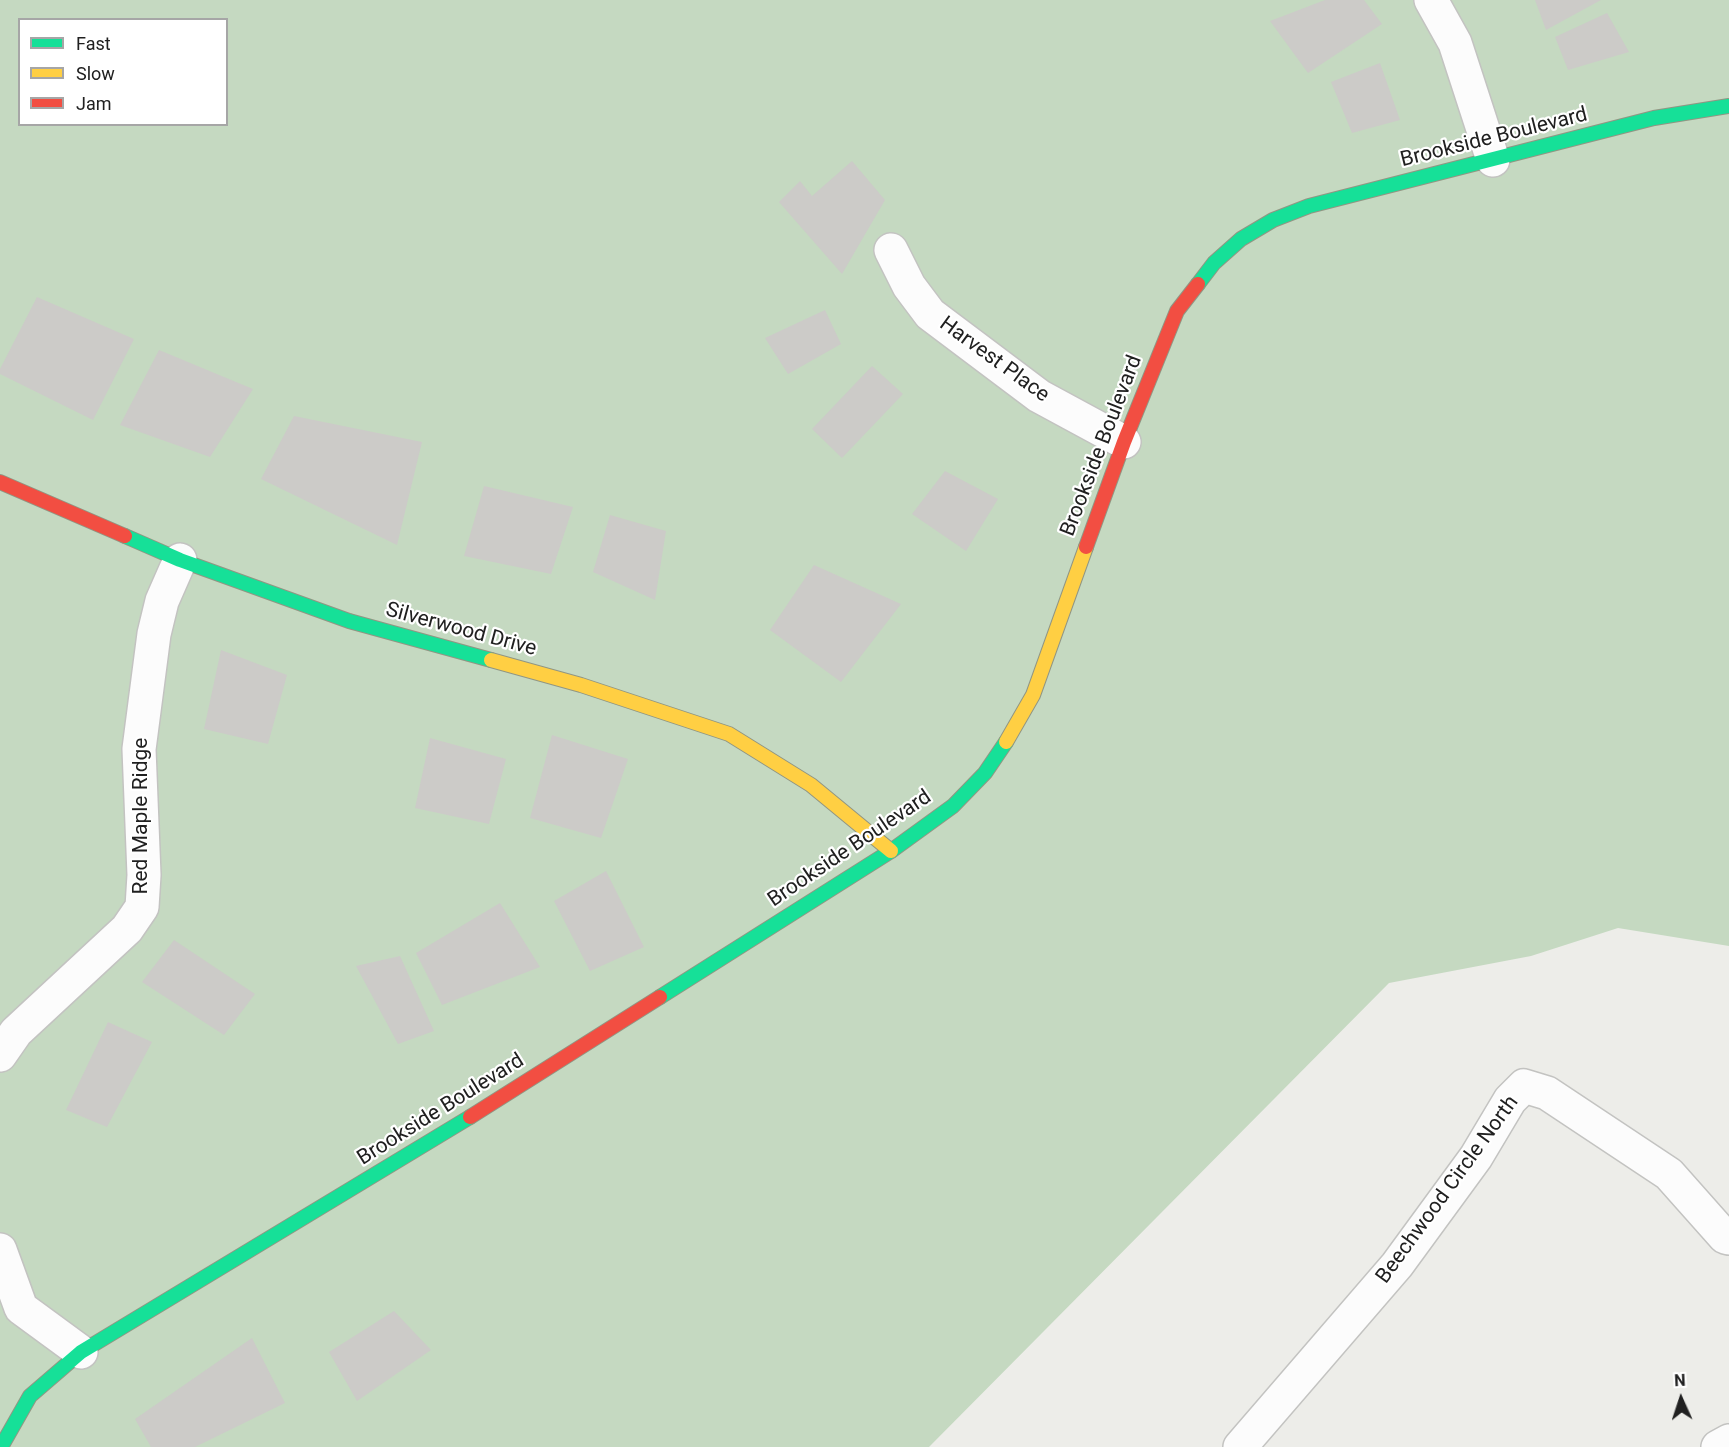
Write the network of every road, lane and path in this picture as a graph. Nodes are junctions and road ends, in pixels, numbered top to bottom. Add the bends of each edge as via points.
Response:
1 (1431, 0) edge
2 (1729, 106) edge
3 (1493, 160) junction
4 (891, 250) dead end
5 (1124, 442) junction
6 (0, 482) edge
7 (180, 560) junction
8 (891, 851) junction
9 (0, 1055) edge
10 (1729, 1238) edge
11 (0, 1250) edge
12 (81, 1352) junction
13 (1729, 1441) edge
14 (1253, 1443) edge
15 (1, 1447) edge
16 (1718, 1447) edge

1 - 3 street via 1455,43
2 - 3 street, Brookside Boulevard via 1654,118
3 - 5 street, Brookside Boulevard via 1310,206 1273,220 1241,239 1214,263 1176,311
4 - 5 street, Harvest Place via 909,286 930,314 1040,396
5 - 8 street, Brookside Boulevard via 1032,695 1017,726 985,773 953,806
6 - 7 street, Silverwood Drive
7 - 8 street, Silverwood Drive via 349,621 581,685 729,734 811,785
7 - 9 street, Red Maple Ridge via 162,601 154,634 139,749 142,907 127,929 16,1032
8 - 12 street, Brookside Boulevard via 424,1146
10 - 14 street, Beechwood Circle North via 1670,1174 1547,1094 1524,1086 1510,1100 1476,1157 1397,1265
11 - 12 street via 21,1308
12 - 15 street, Brookside Boulevard via 30,1396
13 - 16 street

